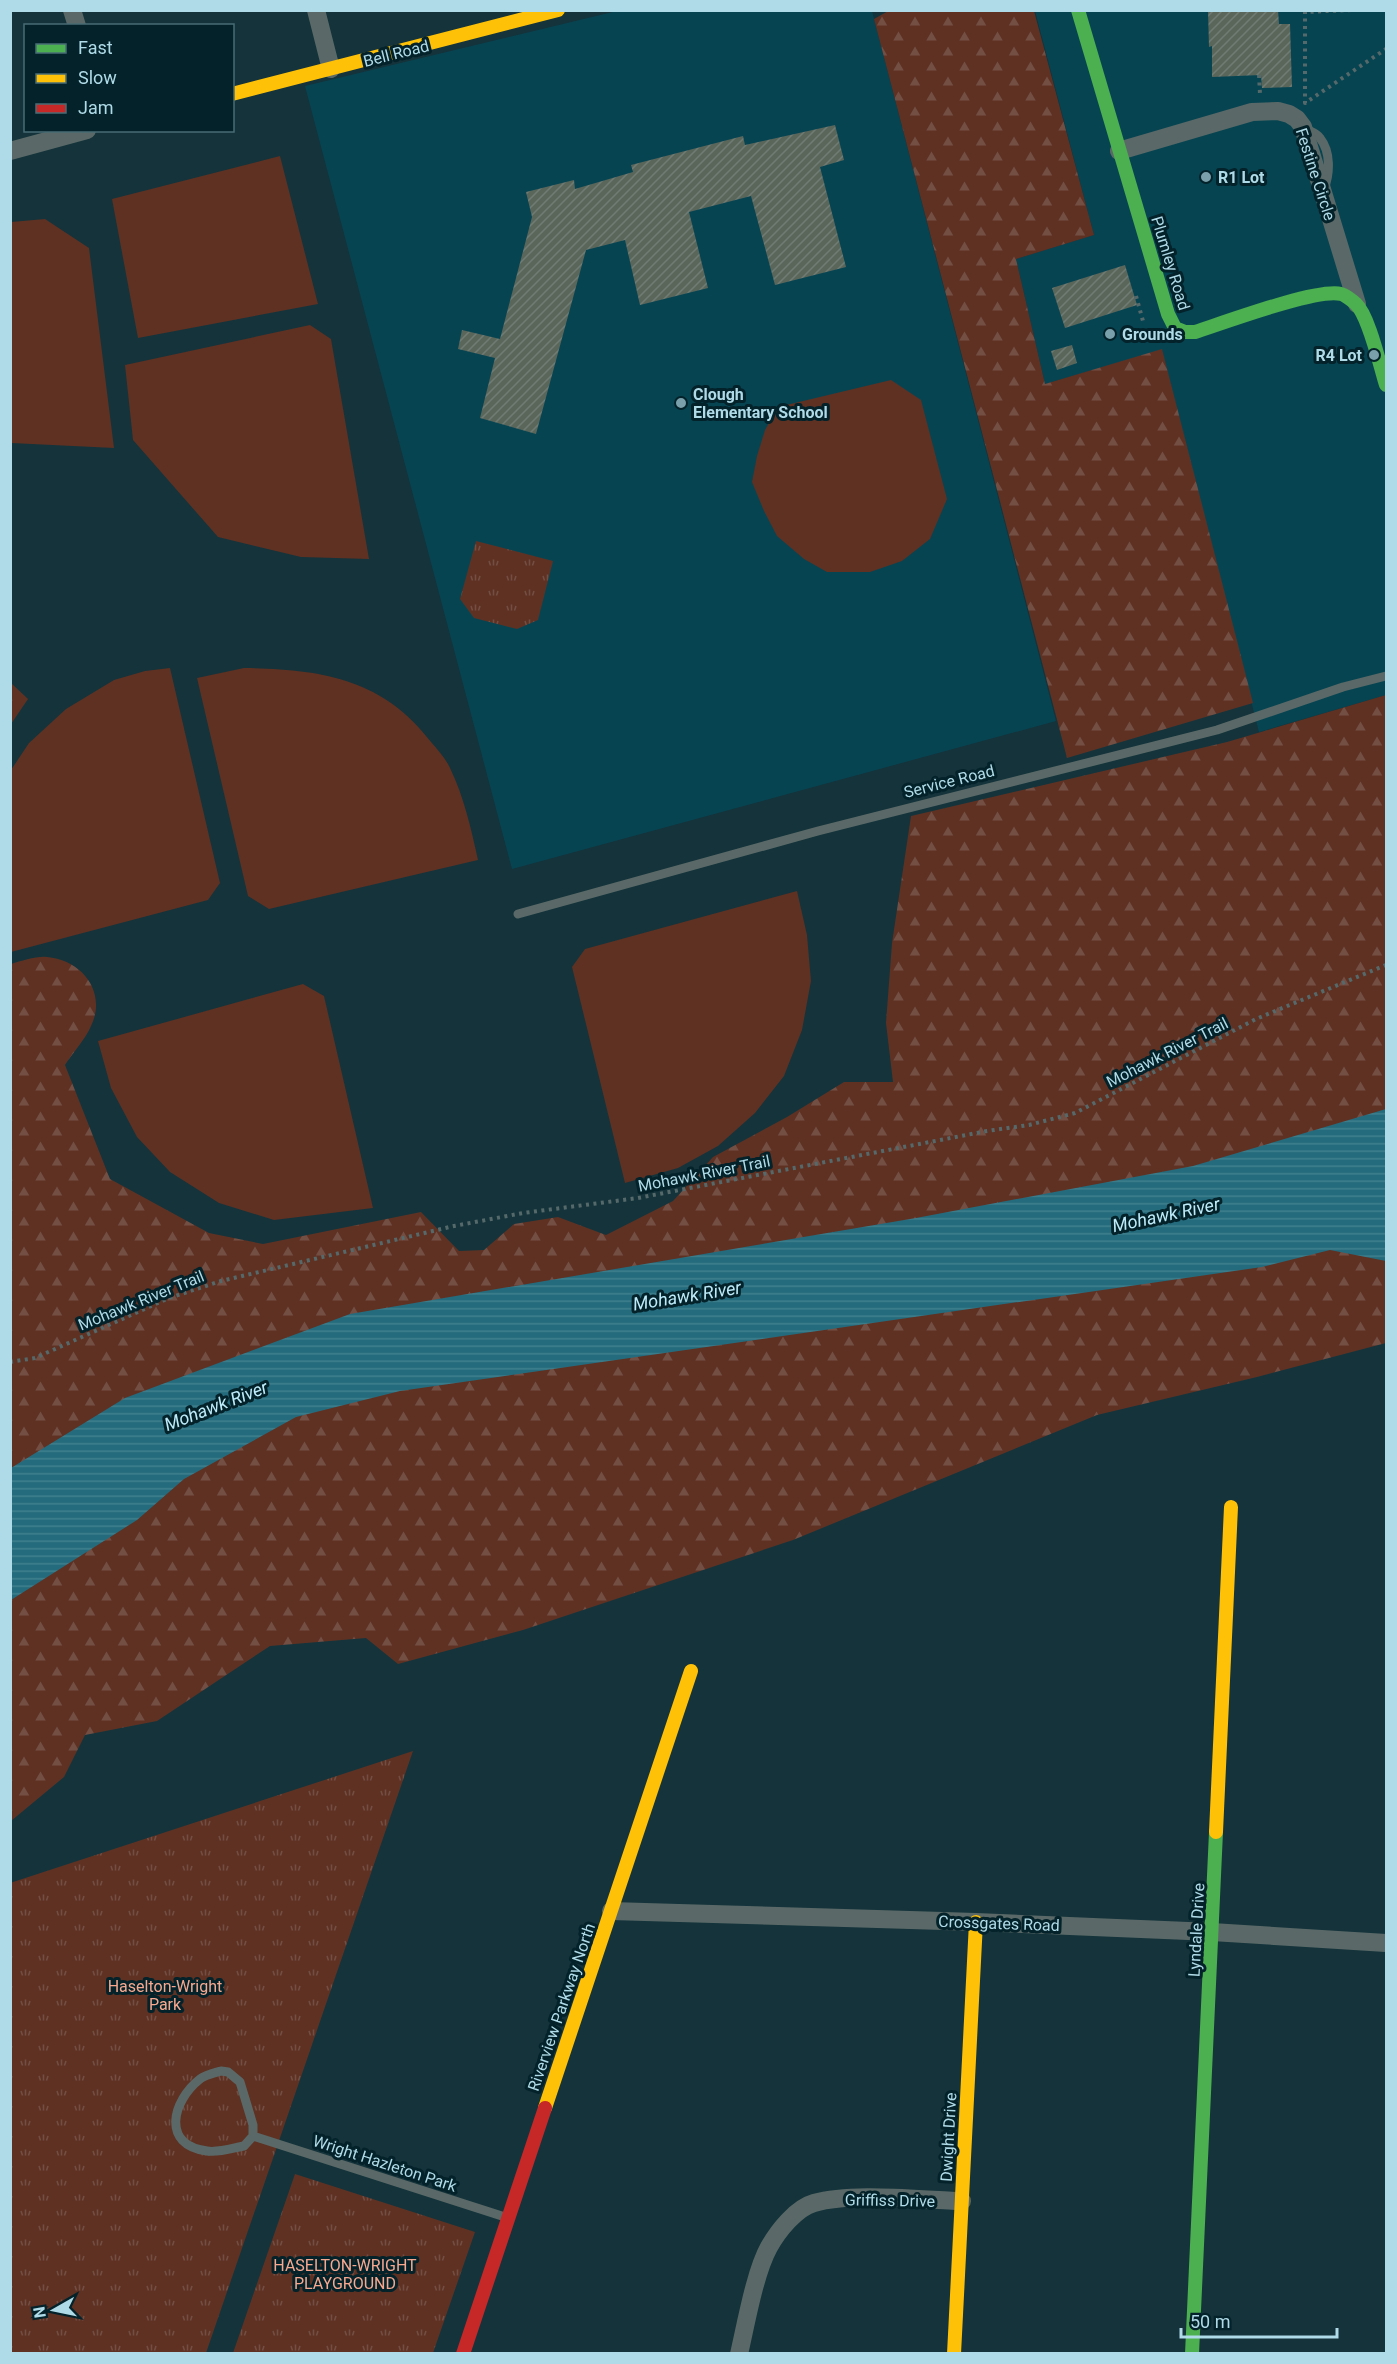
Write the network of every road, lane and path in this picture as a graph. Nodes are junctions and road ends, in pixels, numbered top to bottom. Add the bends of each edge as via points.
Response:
1 (316, 10) edge
2 (558, 10) edge
3 (1078, 10) edge
4 (1351, 10) edge
5 (1304, 11) edge
6 (1386, 49) edge
7 (331, 69) junction
8 (1259, 75) dead end
9 (234, 93) edge
10 (1260, 97) dead end
11 (80, 132) edge
12 (10, 151) edge
13 (1119, 151) junction
14 (1357, 304) junction
15 (1386, 385) edge
16 (1386, 675) edge
17 (518, 914) dead end
18 (1386, 965) edge
19 (10, 1362) edge
20 (1231, 1507) dead end
21 (691, 1671) dead end
22 (611, 1911) junction
23 (976, 1922) junction
24 (1212, 1932) junction
25 (1386, 1943) edge
26 (253, 2136) junction
27 (962, 2201) junction
28 (508, 2218) junction
29 (463, 2354) edge
30 (738, 2354) edge
31 (954, 2354) edge
32 (1192, 2354) edge

1 - 7 street
2 - 7 street, Bell Road
3 - 13 street, Plumley Road
4 - 5 path
5 - 6 path via 1305,103
7 - 9 street, Bell Road
8 - 10 path
11 - 12 street
13 - 14 street, Plumley Road via 1175,328 1195,332 1321,294 1341,294
13 - 14 street, Festine Circle via 1252,112 1278,111 1297,119 1303,127
14 - 15 street via 1370,330
16 - 17 lane, Service Road via 1217,730 829,828
18 - 19 path, Mohawk River Trail via 1256,1019 1075,1113 638,1198 454,1226 221,1281 169,1298 36,1358
20 - 24 street, Lyndale Drive
21 - 22 street, Riverview Parkway North
22 - 23 street, Crossgates Road
22 - 28 street, Riverview Parkway North
23 - 24 street, Crossgates Road
23 - 27 street, Dwight Drive
24 - 25 street, Crossgates Road
24 - 32 street, Lyndale Drive
26 - 26 lane via 244,2146 208,2152 187,2145 179,2136 175,2112 183,2095 201,2078 228,2072 240,2082 254,2125
26 - 28 lane, Wright Hazleton Park
27 - 30 street, Griffiss Drive via 845,2198 812,2203 792,2217 769,2246
27 - 31 street, Dwight Drive
28 - 29 street, Riverview Parkway North

